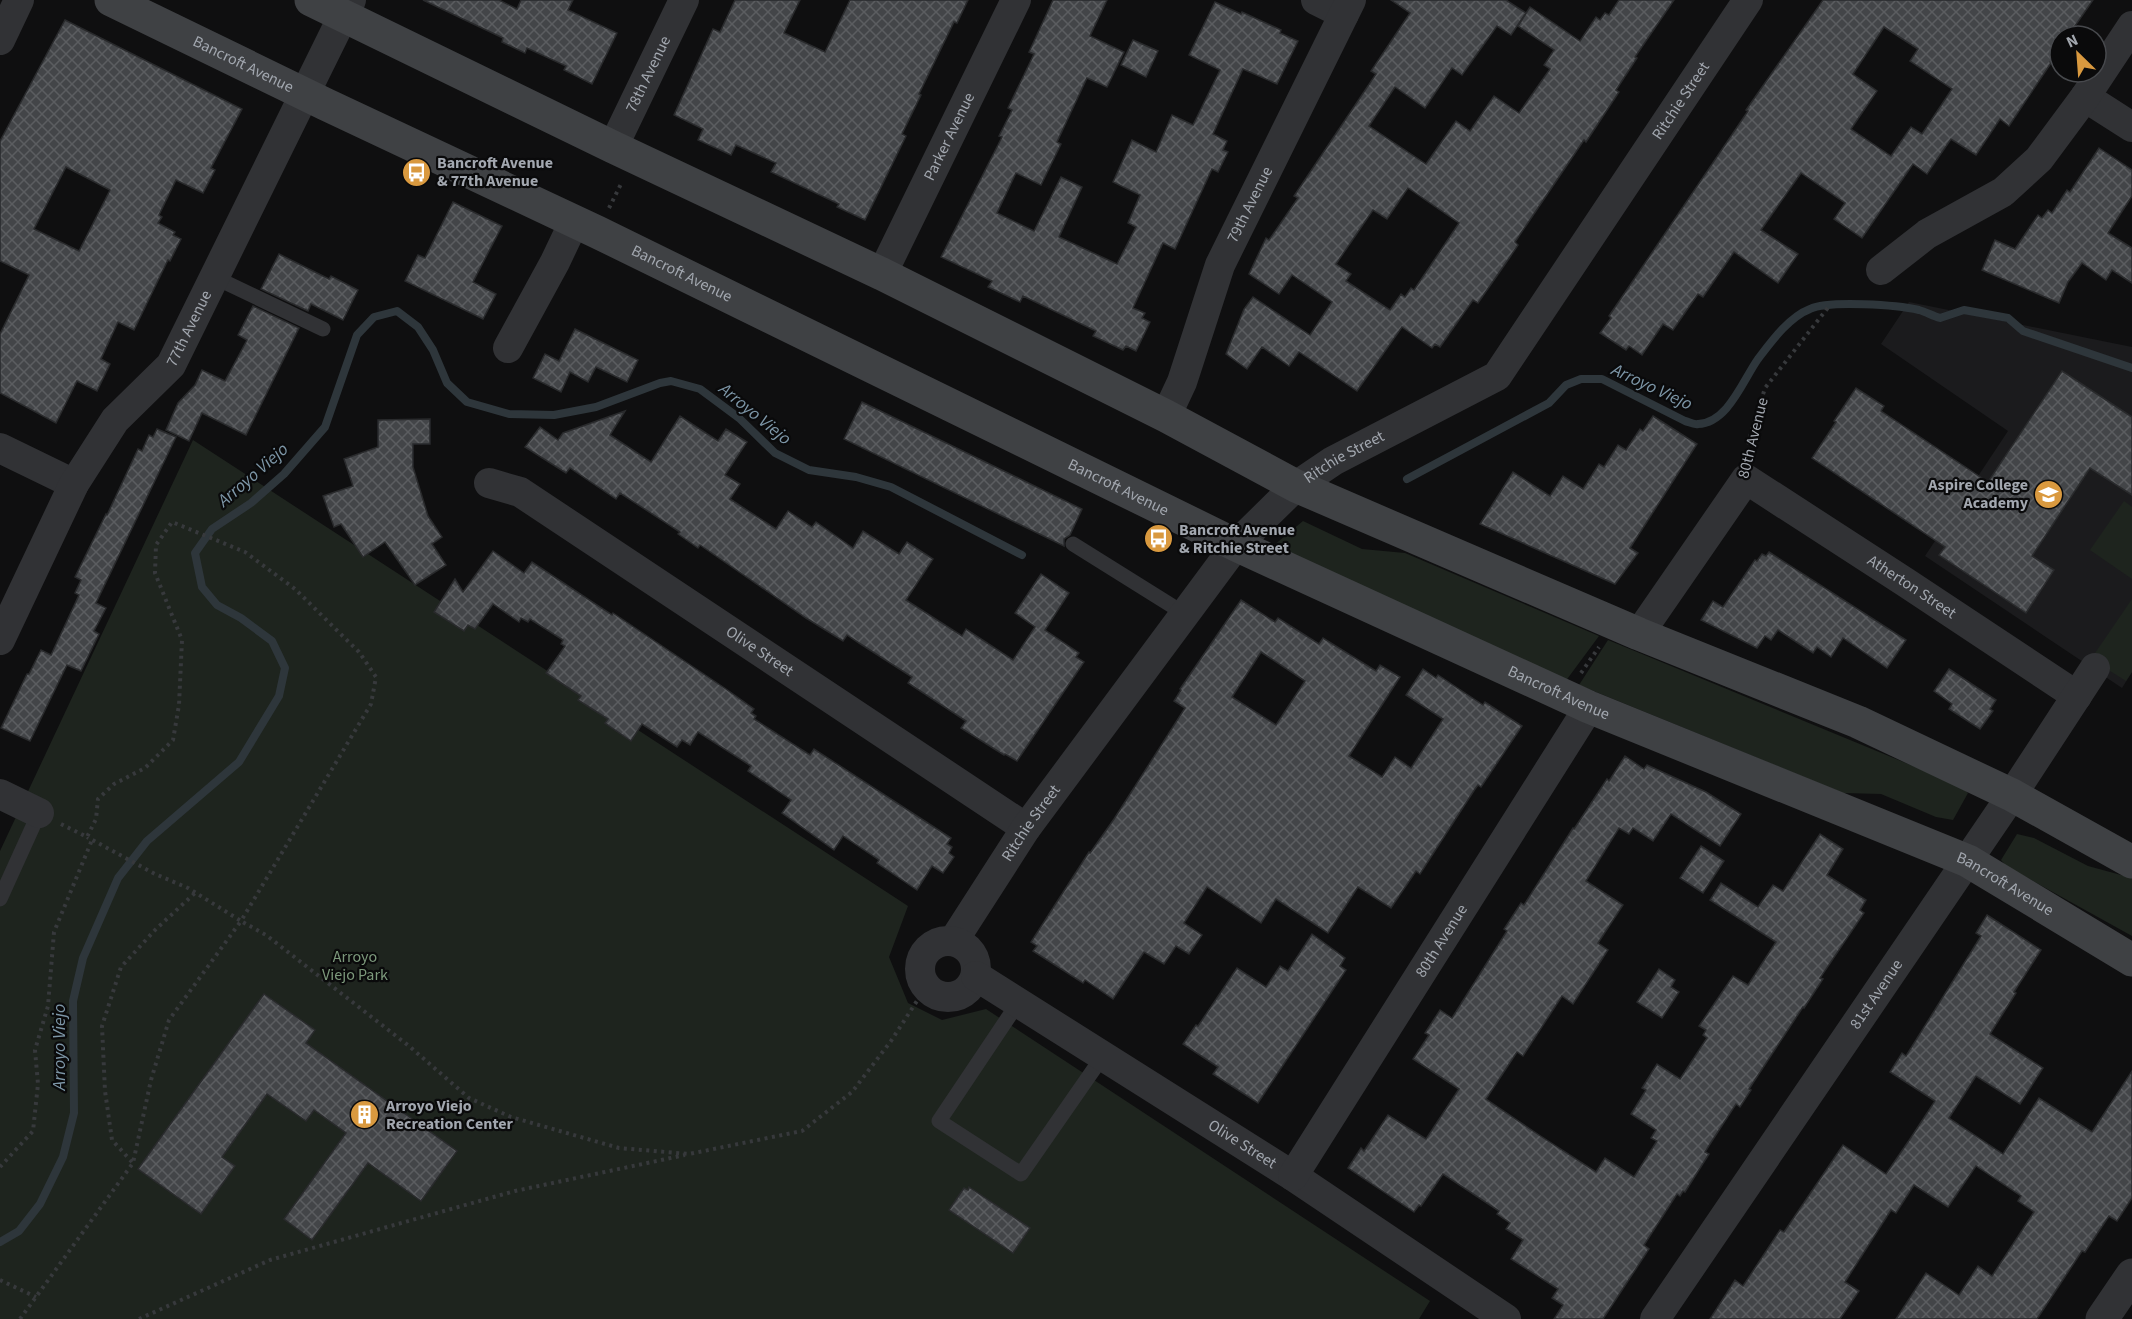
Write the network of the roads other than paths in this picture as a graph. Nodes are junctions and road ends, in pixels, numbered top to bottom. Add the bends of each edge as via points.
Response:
1 (19, 0) edge
2 (111, 0) edge
3 (311, 0) edge
4 (684, 0) edge
5 (1016, 0) edge
6 (1316, 0) edge
7 (1748, 0) edge
8 (1348, 7) edge
9 (347, 8) edge
10 (2132, 26) edge
11 (0, 40) edge
12 (305, 95) junction
13 (2085, 97) junction
14 (2132, 127) edge
15 (624, 152) junction
16 (586, 227) junction
17 (1881, 270) dead end
18 (882, 274) junction
19 (214, 277) junction
20 (323, 329) dead end
21 (508, 348) dead end
22 (1166, 416) junction
23 (0, 448) edge
24 (1746, 479) joint
25 (489, 483) dead end
26 (74, 484) junction
27 (1296, 486) junction
28 (1072, 544) dead end
29 (1236, 545) junction
30 (1185, 614) junction
31 (1627, 629) junction
32 (0, 640) edge
33 (2094, 668) dead end
34 (2077, 696) junction
35 (1577, 702) junction
36 (0, 794) edge
37 (2012, 795) junction
38 (39, 813) joint
39 (1026, 828) junction
40 (1968, 861) junction
41 (2132, 862) edge
42 (0, 899) edge
43 (954, 940) junction
44 (2132, 960) edge
45 (976, 976) junction
46 (1018, 1003) junction
47 (1103, 1056) junction
48 (1293, 1176) junction
49 (2132, 1275) edge
50 (1506, 1319) edge
51 (1655, 1319) edge
52 (2102, 1319) edge

1 - 11 street
2 - 12 main road, Bancroft Avenue
3 - 9 main road
4 - 15 street, 78th Avenue
5 - 18 street, Parker Avenue
6 - 8 street
7 - 27 street, Ritchie Street via 1497,376 1333,461
8 - 22 street, 79th Avenue via 1220,265 1182,382
9 - 12 street, 77th Avenue
9 - 15 main road
10 - 13 street
12 - 16 main road, Bancroft Avenue
12 - 19 street, 77th Avenue
13 - 14 street
13 - 17 street via 2039,159 2003,192 1927,234
15 - 18 main road
16 - 21 street via 555,262
16 - 29 main road, Bancroft Avenue
18 - 22 main road
19 - 20 lane
19 - 26 street, 77th Avenue via 171,365 115,420
22 - 27 main road
23 - 26 street
24 - 31 street, 80th Avenue
24 - 34 street, Atherton Street
25 - 39 street, Olive Street via 520,492
26 - 32 street, 77th Avenue
27 - 29 street, Ritchie Street
27 - 31 main road
28 - 30 lane
29 - 30 street, Ritchie Street
29 - 35 main road, Bancroft Avenue
30 - 39 street, Ritchie Street
31 - 37 main road via 1858,722
33 - 34 street, 81st Avenue
34 - 37 street, 81st Avenue
35 - 40 main road, Bancroft Avenue
35 - 48 street, 80th Avenue
36 - 38 street
37 - 40 street, 81st Avenue
37 - 41 main road
38 - 42 lane
39 - 43 street, Ritchie Street
40 - 44 main road, Bancroft Avenue
40 - 51 street, 81st Avenue
43 - 45 street via 972,953
43 - 45 street via 929,947 923,955 920,973 926,987 934,994 950,997 964,993
45 - 46 street, Olive Street
46 - 47 street, Olive Street
46 - 47 lane via 939,1121 1021,1174
47 - 48 street, Olive Street
48 - 50 street, Olive Street
49 - 52 street

